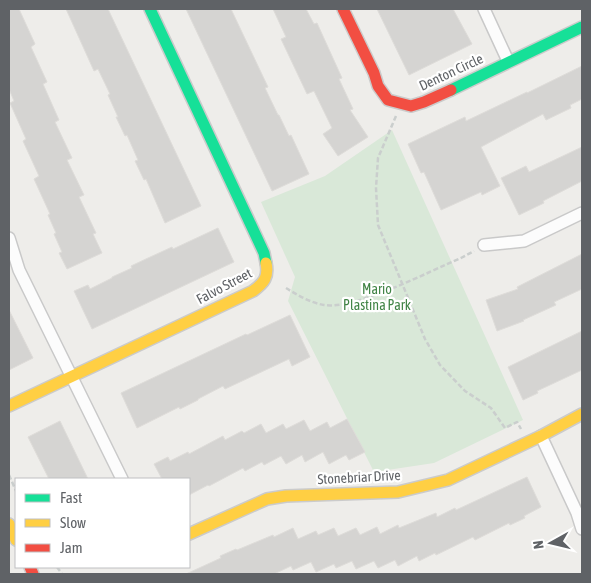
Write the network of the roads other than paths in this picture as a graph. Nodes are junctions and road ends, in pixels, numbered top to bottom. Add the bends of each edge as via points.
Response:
1 (150, 9) edge
2 (343, 9) edge
3 (484, 9) edge
4 (582, 27) edge
5 (508, 61) junction
6 (582, 213) edge
7 (9, 238) edge
8 (484, 245) road end
9 (72, 377) junction
10 (9, 406) edge
11 (582, 414) edge
12 (541, 436) junction
13 (122, 478) edge
14 (9, 524) edge
15 (582, 529) edge
16 (190, 534) edge
17 (15, 538) edge

1 - 9 street, Falvo Street via 264,253 268,272 263,284 253,291
2 - 5 street, Denton Circle via 378,86 388,100 411,106 424,102
3 - 5 street
4 - 5 street, Denton Circle
6 - 8 street via 524,241
7 - 9 street via 19,270
9 - 10 street, Falvo Street
9 - 13 street
11 - 12 street, Stonebriar Drive
12 - 15 street
12 - 16 street, Stonebriar Drive via 448,480 398,492 268,498
14 - 17 street

